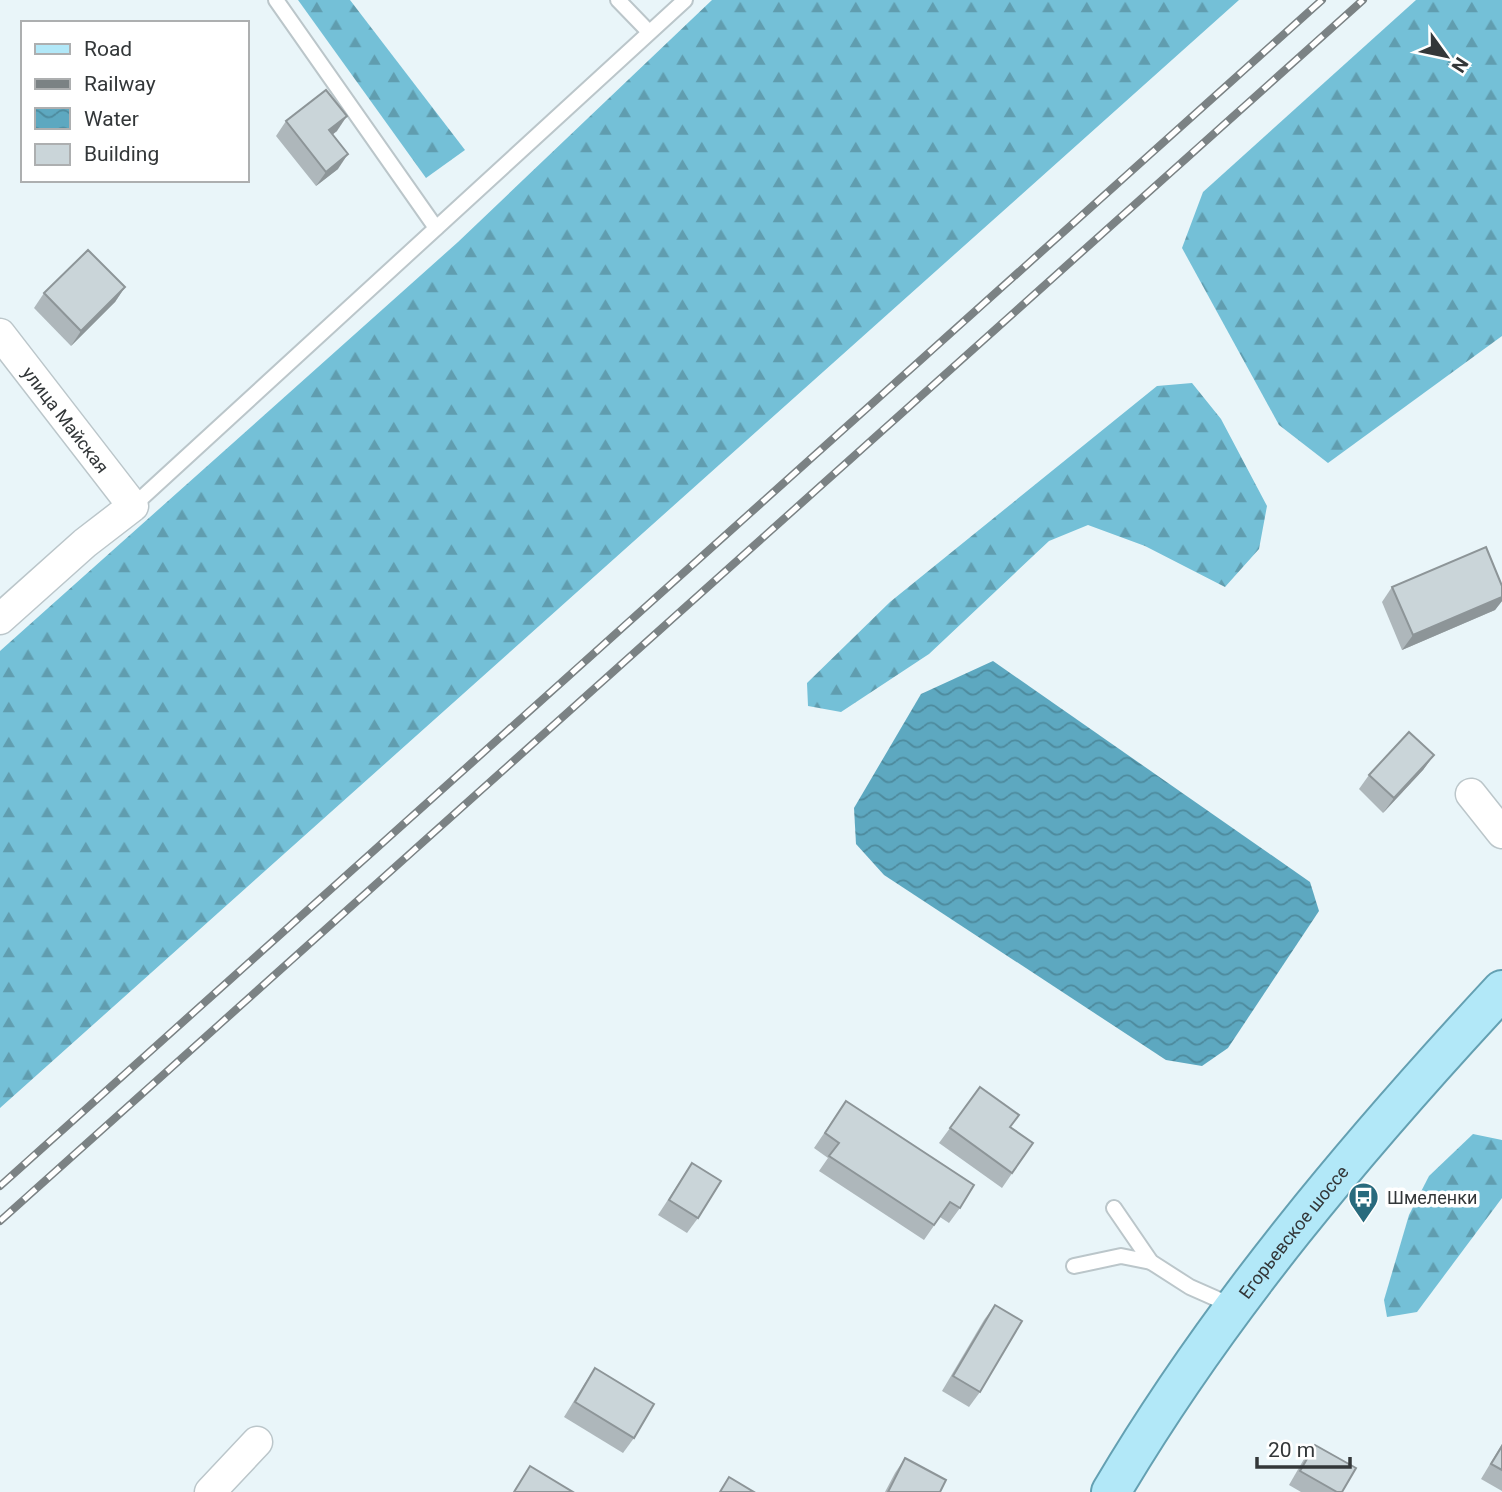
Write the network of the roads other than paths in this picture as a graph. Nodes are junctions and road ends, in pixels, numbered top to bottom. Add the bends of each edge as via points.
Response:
1 (276, 0) edge
2 (618, 0) edge
3 (685, 0) edge
4 (649, 32) junction
5 (436, 228) junction
6 (0, 334) edge
7 (133, 506) junction
8 (0, 619) edge
9 (1471, 794) dead end
10 (1502, 833) edge
11 (1502, 990) edge
12 (1114, 1208) dead end
13 (1151, 1262) junction
14 (1074, 1266) dead end
15 (1234, 1306) junction
16 (257, 1443) dead end
17 (210, 1492) edge
18 (1111, 1492) edge

1 - 5 lane
2 - 4 lane
3 - 4 lane
4 - 5 lane
5 - 7 lane
6 - 7 street, улица Майская
7 - 8 street
9 - 10 street
11 - 15 main road, Егорьевское шоссе via 1418,1080
12 - 13 lane
13 - 14 lane via 1121,1256
13 - 15 lane via 1190,1287
15 - 18 main road, Егорьевское шоссе
16 - 17 street

